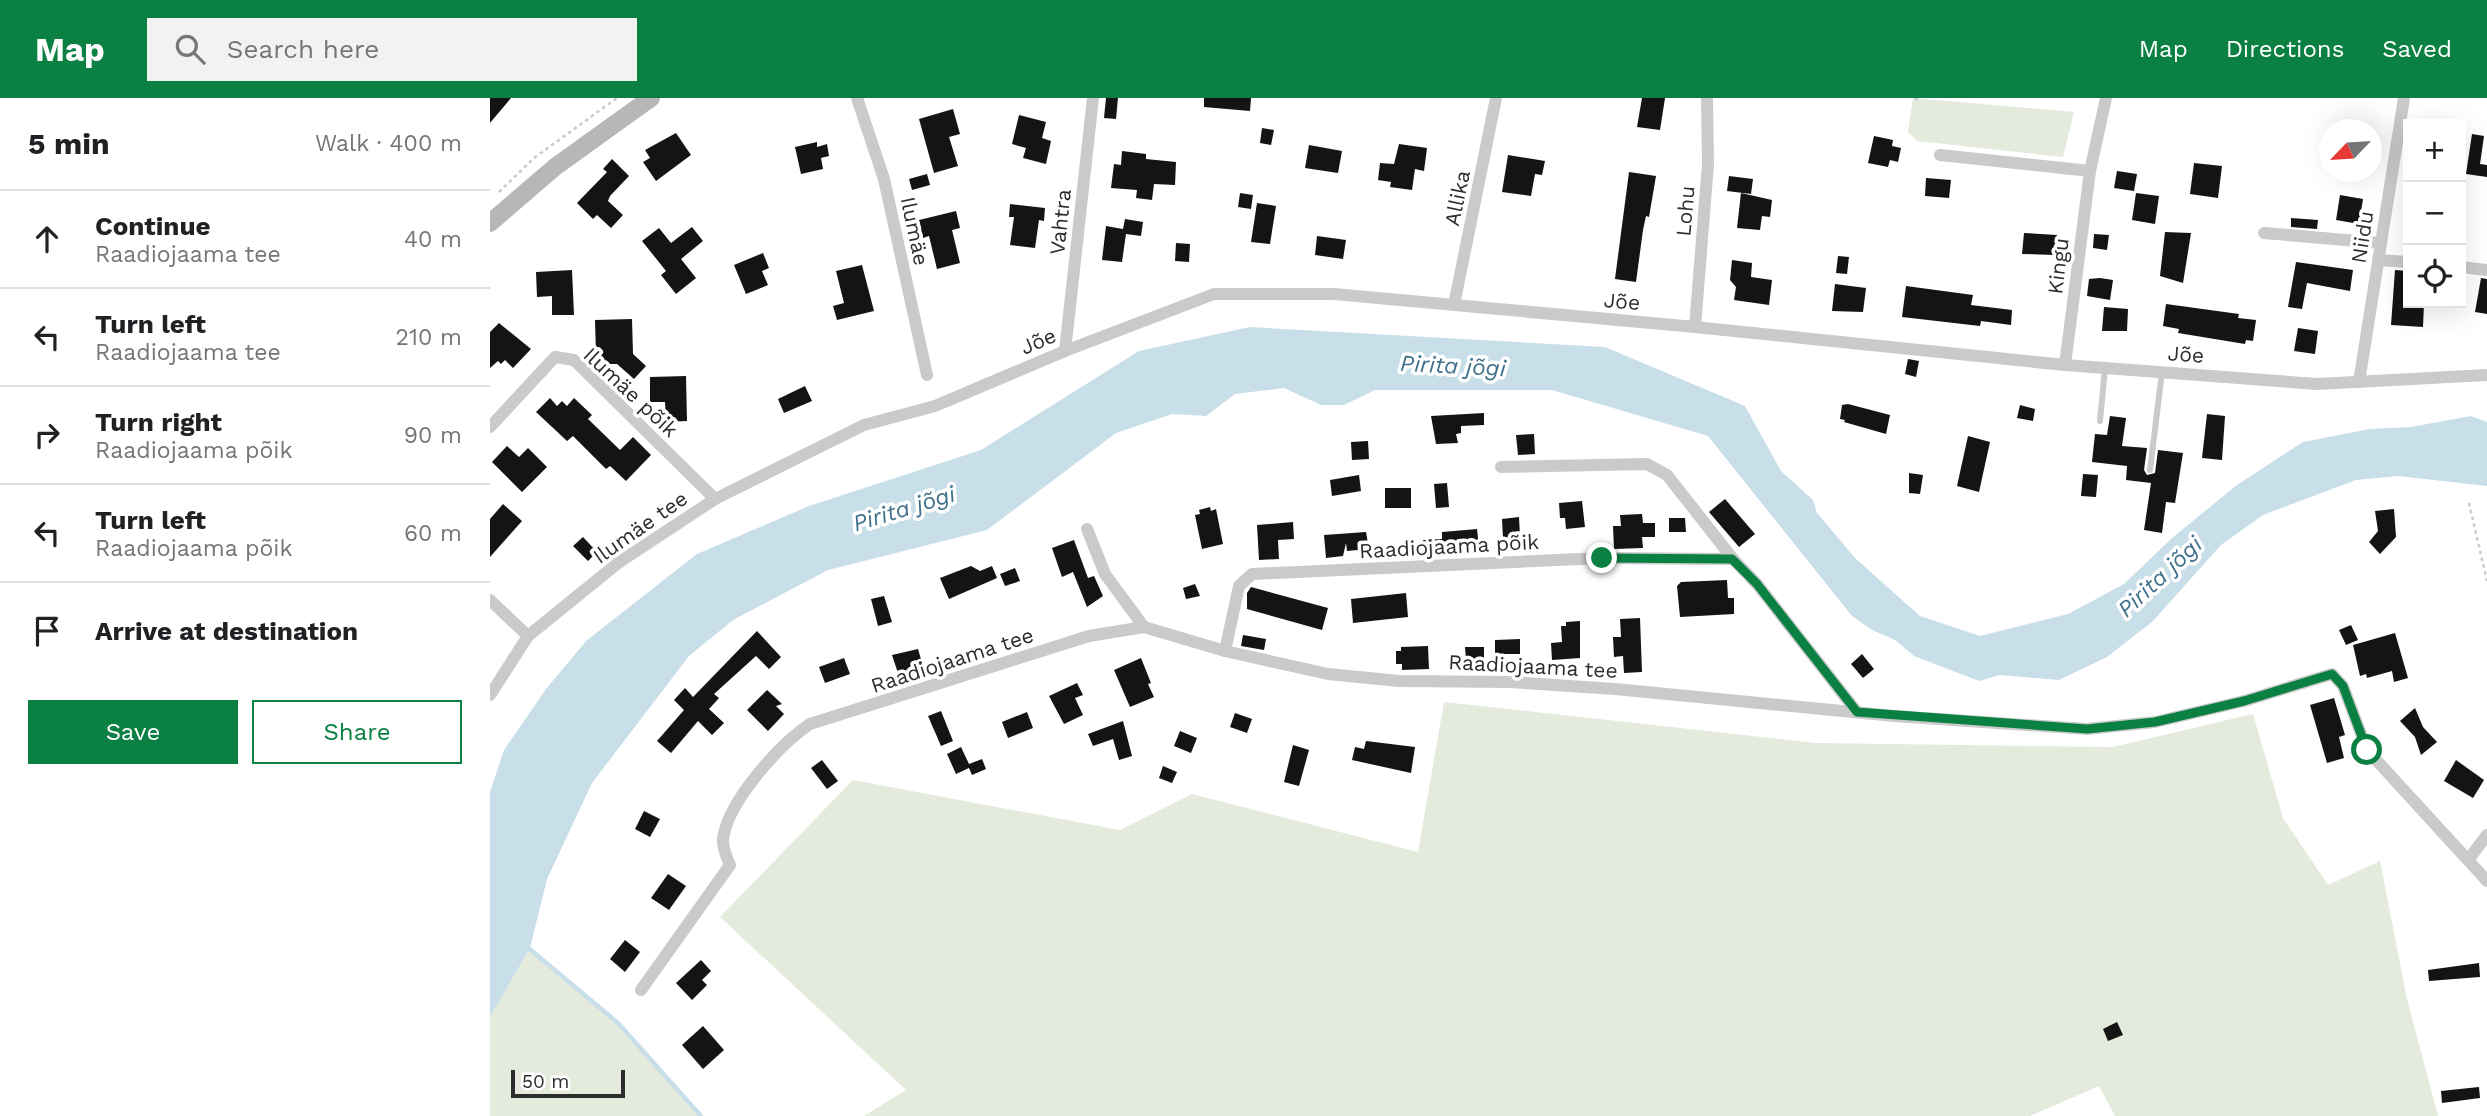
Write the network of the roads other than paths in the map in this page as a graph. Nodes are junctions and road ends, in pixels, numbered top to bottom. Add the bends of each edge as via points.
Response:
1 (651, 98) edge
2 (857, 98) edge
3 (1093, 98) edge
4 (1496, 98) edge
5 (1707, 98) edge
6 (2106, 98) edge
7 (2404, 98) edge
8 (1940, 155) dead end
9 (2090, 171) junction
10 (490, 223) edge
11 (2264, 233) dead end
12 (2380, 243) junction
13 (2378, 260) junction
14 (2403, 262) edge
15 (2466, 268) edge
16 (2487, 270) edge
17 (1454, 305) junction
18 (1695, 327) junction
19 (1065, 351) junction
20 (2065, 365) junction
21 (2105, 368) junction
22 (2162, 372) junction
23 (927, 375) dead end
24 (2487, 375) edge
25 (2359, 382) junction
26 (2100, 421) dead end
27 (490, 427) edge
28 (785, 465) joint
29 (1501, 467) dead end
30 (2150, 470) dead end
31 (715, 499) junction
32 (1087, 529) dead end
33 (1732, 559) junction
34 (490, 600) edge
35 (1144, 627) junction
36 (528, 636) junction
37 (1225, 652) junction
38 (490, 695) edge
39 (1857, 712) junction
40 (2487, 835) edge
41 (2468, 860) junction
42 (2487, 881) edge
43 (641, 990) dead end

1 - 10 street via 555,167
2 - 23 street, Ilumäe via 884,179
3 - 19 street, Vahtra
4 - 17 street, Allika
5 - 18 street, Lohu via 1708,164
6 - 9 street, Kingu
7 - 12 street, Niidu
8 - 9 street
9 - 20 street, Kingu
11 - 12 street
12 - 13 street, Niidu
13 - 14 street
13 - 25 street, Niidu
15 - 16 street
17 - 18 street, Jõe
17 - 19 street, Jõe via 1334,295 1214,294
18 - 20 street, Jõe
19 - 28 street, Jõe via 935,405 864,425
20 - 21 street, Jõe
21 - 22 street, Jõe
21 - 26 lane
22 - 25 street, Jõe via 2317,384
22 - 30 lane
24 - 25 street, Jõe
27 - 31 street, Ilumäe põik via 555,357 574,360
28 - 31 street, Ilumäe tee
29 - 33 street via 1647,464 1668,475
31 - 36 street, Ilumäe tee via 618,563
32 - 35 street via 1105,574
33 - 37 street, Raadiojaama põik via 1602,558 1252,574 1239,586
33 - 39 street via 1757,584
34 - 36 street
35 - 37 street, Raadiojaama tee
35 - 43 street, Raadiojaama tee via 1089,636 810,724 786,740 729,819 722,841 730,865
36 - 38 street, Ilumäe tee
37 - 39 street, Raadiojaama tee via 1328,674 1399,681 1615,689
39 - 41 street, Raadiojaama tee via 2087,729 2155,722 2332,674 2343,686 2367,750
40 - 41 street
41 - 42 street, Raadiojaama tee

